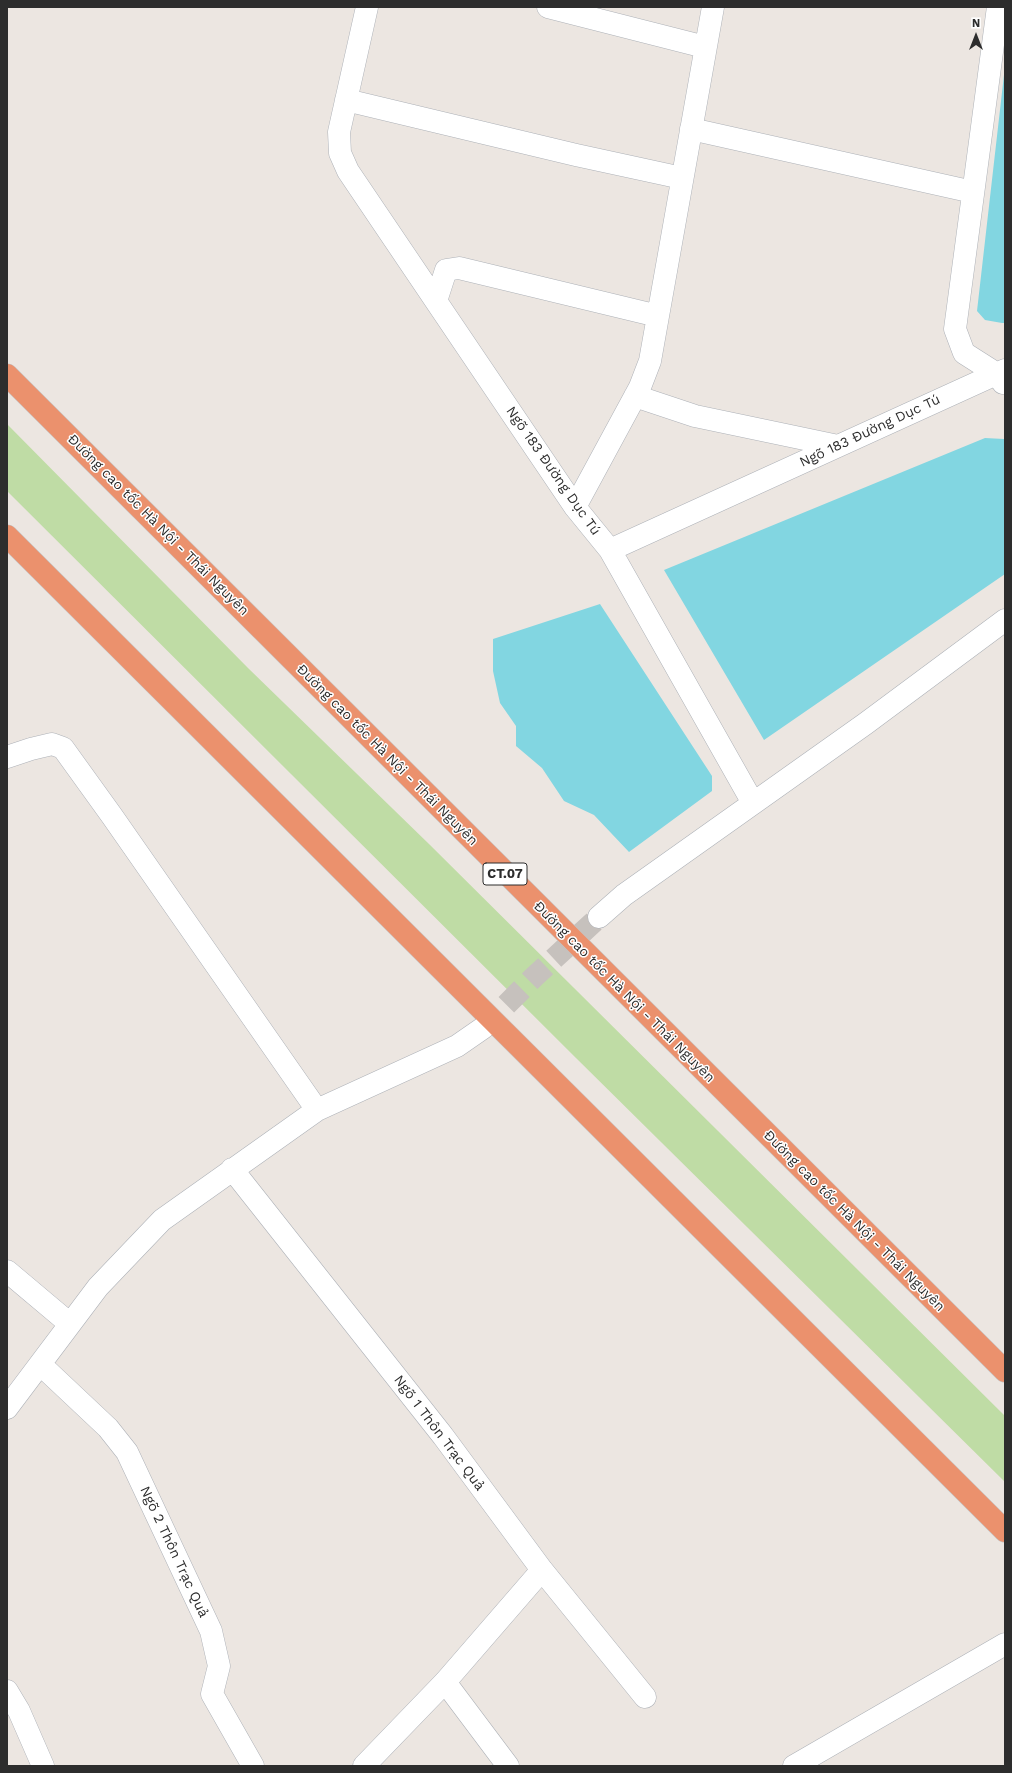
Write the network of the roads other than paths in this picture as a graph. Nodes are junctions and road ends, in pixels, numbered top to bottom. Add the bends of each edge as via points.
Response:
1 (367, 7) edge
2 (548, 7) edge
3 (713, 7) edge
4 (998, 7) edge
5 (705, 47) junction
6 (346, 100) junction
7 (691, 128) junction
8 (682, 178) junction
9 (973, 192) junction
10 (436, 301) junction
11 (658, 316) junction
12 (7, 375) edge
13 (1002, 377) edge
14 (635, 396) junction
15 (838, 446) junction
16 (575, 507) junction
17 (7, 536) edge
18 (610, 550) junction
19 (1005, 620) edge
20 (7, 757) edge
21 (753, 803) junction
22 (599, 917) tunnel mouth
23 (483, 1028) tunnel mouth
24 (316, 1110) junction
25 (232, 1169) junction
26 (7, 1271) edge
27 (70, 1324) junction
28 (40, 1364) junction
29 (1005, 1371) edge
30 (7, 1408) edge
31 (1005, 1531) edge
32 (542, 1570) junction
33 (1005, 1644) edge
34 (445, 1682) junction
35 (7, 1691) edge
36 (645, 1697) dead end
37 (43, 1766) edge
38 (253, 1766) edge
39 (364, 1766) edge
40 (508, 1766) edge
41 (794, 1766) edge

1 - 6 street, Ngõ 183 Đường Dục Tú
2 - 5 street
3 - 5 street
4 - 9 street
5 - 7 street
6 - 8 street
6 - 10 street, Ngõ 183 Đường Dục Tú via 339,132 340,153 348,171
7 - 8 street
7 - 9 street
8 - 11 street
9 - 13 street via 955,329 964,353
10 - 11 street via 446,270 459,268
10 - 16 street, Ngõ 183 Đường Dục Tú
11 - 14 street via 650,361
12 - 29 highway, Đường cao tốc Hà Nội - Thái Nguyên / CT.07
13 - 15 street, Ngõ 183 Đường Dục Tú
14 - 15 street via 695,416
14 - 16 street
15 - 18 street, Ngõ 183 Đường Dục Tú
16 - 18 street, Ngõ 183 Đường Dục Tú
17 - 31 highway
18 - 21 street
19 - 21 street via 866,724
20 - 24 street via 52,744 63,748
21 - 22 street via 624,895
23 - 24 street via 457,1046
24 - 25 street
25 - 27 street via 162,1220 98,1287
25 - 32 street, Ngõ 1 Thôn Trạc Quả via 443,1436
26 - 27 street
27 - 28 street
28 - 30 street
28 - 38 street, Ngõ 2 Thôn Trạc Quả via 108,1428 127,1452 211,1631 219,1666 212,1694
32 - 34 street
32 - 36 street, Ngõ 1 Thôn Trạc Quả
33 - 41 street
34 - 39 street
34 - 40 street
35 - 37 street via 19,1711

